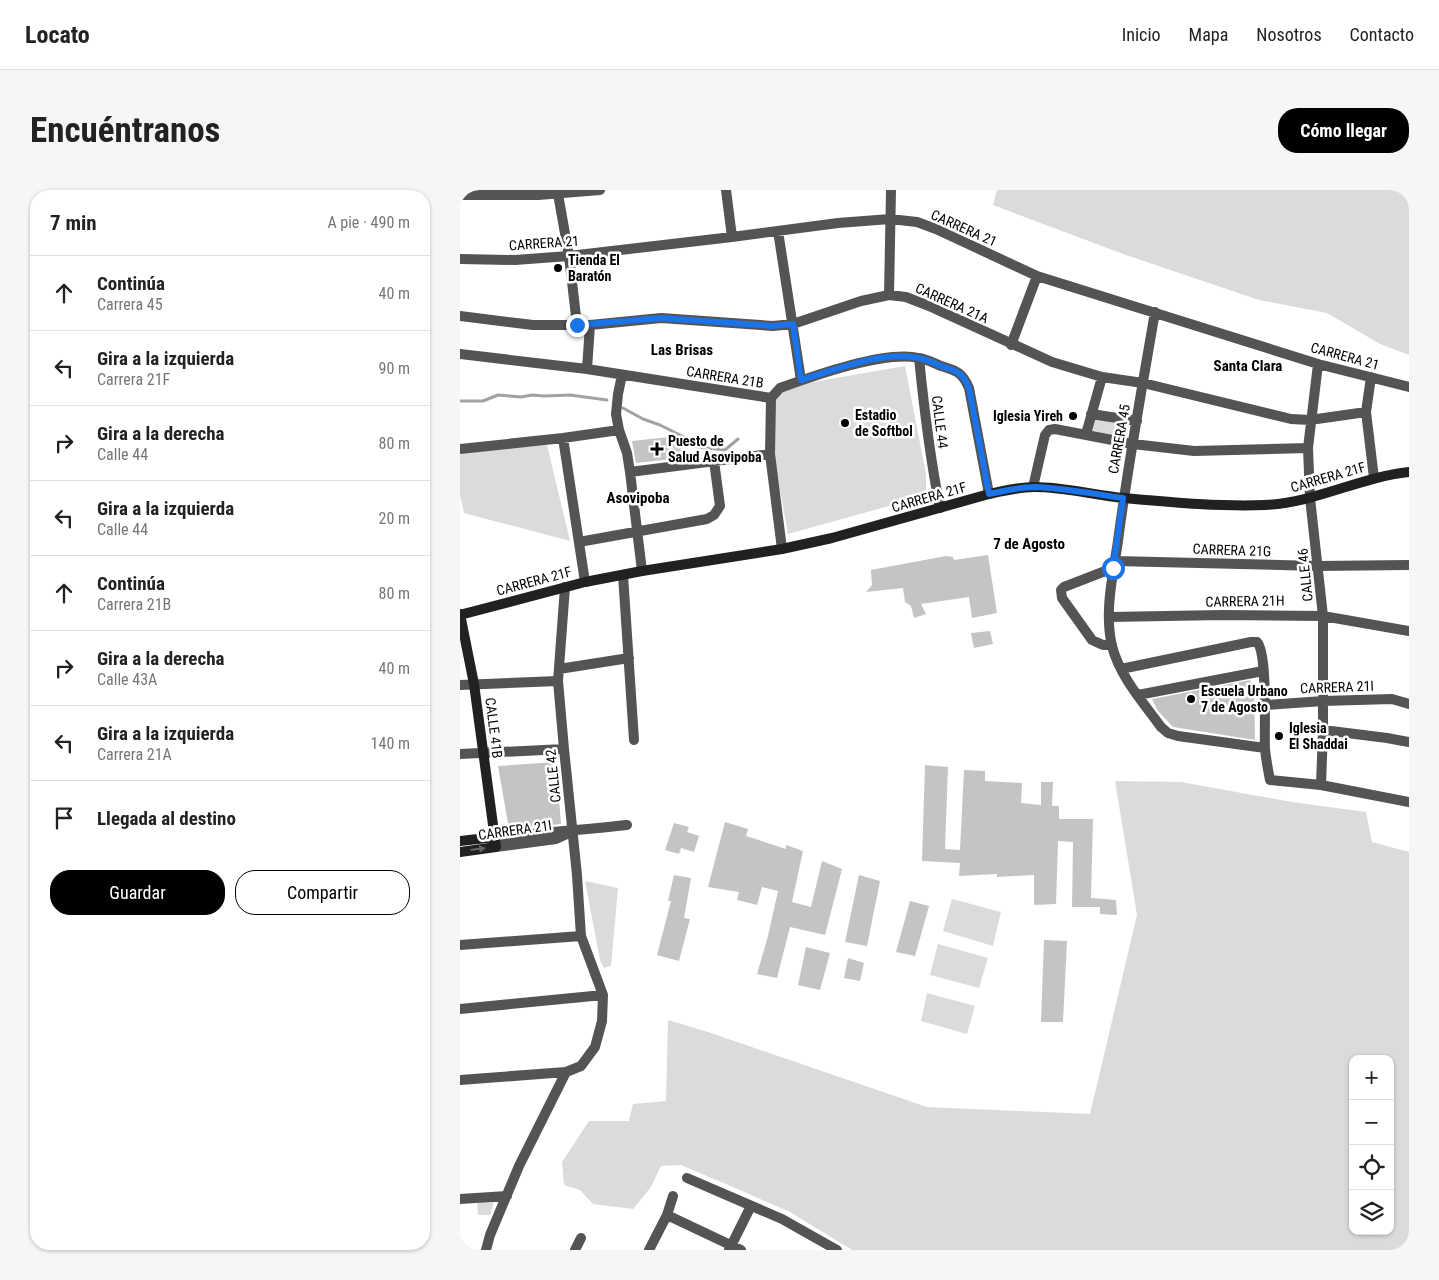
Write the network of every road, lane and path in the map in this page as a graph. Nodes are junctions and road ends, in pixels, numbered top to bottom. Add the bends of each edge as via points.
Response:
1 (600, 190) edge
2 (726, 190) edge
3 (891, 190) edge
4 (537, 193) edge
5 (558, 194) junction
6 (460, 195) edge
7 (890, 219) junction
8 (778, 230) junction
9 (732, 237) junction
10 (569, 256) junction
11 (460, 259) edge
12 (1037, 276) junction
13 (889, 295) junction
14 (1155, 312) junction
15 (460, 316) edge
16 (793, 324) junction
17 (577, 325) junction
18 (590, 325) junction
19 (1011, 345) junction
20 (460, 354) edge
21 (919, 358) junction
22 (1318, 364) junction
23 (587, 369) junction
24 (622, 375) junction
25 (1102, 377) junction
26 (1371, 377) junction
27 (801, 380) junction
28 (1143, 383) junction
29 (1409, 387) edge
30 (771, 398) junction
31 (1366, 412) junction
32 (1091, 414) junction
33 (1310, 420) junction
34 (1136, 421) junction
35 (619, 430) junction
36 (1086, 434) junction
37 (562, 438) junction
38 (1133, 444) junction
39 (460, 448) edge
40 (1308, 448) junction
41 (770, 454) junction
42 (714, 461) junction
43 (630, 472) junction
44 (1409, 472) edge
45 (1374, 478) junction
46 (1033, 487) junction
47 (989, 494) junction
48 (1123, 498) junction
49 (1310, 498) junction
50 (940, 508) junction
51 (637, 532) junction
52 (579, 542) junction
53 (782, 549) junction
54 (1114, 565) junction
55 (1409, 565) edge
56 (1318, 566) junction
57 (642, 570) junction
58 (623, 575) junction
59 (585, 582) junction
60 (565, 587) junction
61 (460, 614) edge
62 (1323, 616) junction
63 (1110, 617) junction
64 (1409, 631) edge
65 (1112, 645) junction
66 (629, 658) junction
67 (559, 669) junction
68 (1121, 669) junction
69 (1264, 671) junction
70 (558, 680) junction
71 (474, 684) junction
72 (460, 685) edge
73 (1138, 695) junction
74 (1323, 701) junction
75 (1409, 704) edge
76 (1266, 705) junction
77 (1324, 730) junction
78 (634, 740) dead end
79 (1409, 742) edge
80 (1265, 748) junction
81 (564, 749) junction
82 (483, 753) junction
83 (460, 754) edge
84 (1321, 785) junction
85 (1409, 802) edge
86 (627, 825) dead end
87 (572, 832) junction
88 (460, 841) edge
89 (496, 842) junction
90 (460, 852) edge
91 (581, 936) junction
92 (460, 945) edge
93 (603, 995) junction
94 (460, 1009) edge
95 (566, 1072) junction
96 (460, 1080) edge
97 (687, 1178) dead end
98 (507, 1196) junction
99 (673, 1196) dead end
100 (460, 1199) edge
101 (751, 1206) junction
102 (667, 1215) junction
103 (581, 1238) dead end
104 (730, 1247) edge
105 (486, 1250) edge
106 (575, 1250) edge
107 (648, 1250) edge
108 (741, 1250) edge
109 (837, 1250) edge

1 - 5 street
2 - 9 street
3 - 7 street
4 - 5 street
4 - 6 street
5 - 10 street
7 - 8 street, CARRERA 21
7 - 12 street, CARRERA 21 via 936,228
7 - 13 street
8 - 9 street, CARRERA 21
8 - 16 street
9 - 10 street, CARRERA 21
10 - 11 street, CARRERA 21 via 515,260
10 - 17 street
12 - 14 street, CARRERA 21
12 - 19 street
13 - 16 street, CARRERA 21A
13 - 19 street, CARRERA 21A via 929,306
14 - 22 street, CARRERA 21
14 - 28 street, CARRERA 45
15 - 17 street, CARRERA 21A via 534,325
16 - 18 street, CARRERA 21A via 773,326 661,318
16 - 27 street
17 - 18 street, CARRERA 21A
18 - 23 street
19 - 25 street, CARRERA 21A
20 - 23 street, CARRERA 21B
21 - 27 street, CARRERA 21B via 878,358
21 - 47 street via 965,378
21 - 50 street, CALLE 44 via 924,420
22 - 26 street, CARRERA 21
22 - 33 street, CALLE 46
23 - 24 street, CARRERA 21B
24 - 30 street, CARRERA 21B
24 - 35 street via 616,414
25 - 28 street, CARRERA 21A
25 - 32 street
26 - 29 street, CARRERA 21
26 - 31 street
27 - 30 street, CARRERA 21B via 780,388
28 - 33 street, CARRERA 21A via 1292,419
28 - 34 street, CARRERA 45
30 - 41 street
31 - 33 street, CARRERA 21A
31 - 45 street
32 - 34 street
32 - 36 street
33 - 40 street, CALLE 46
34 - 38 street, CARRERA 45
35 - 37 street
35 - 43 street
36 - 38 street
36 - 46 street via 1049,430
37 - 39 street
37 - 52 street
38 - 40 street via 1194,451
38 - 48 street, CARRERA 45
40 - 49 street, CALLE 46
41 - 42 street
41 - 53 street
42 - 43 street
42 - 51 street via 720,506 714,515
43 - 51 street
44 - 45 street, CARRERA 21F
45 - 49 street, CARRERA 21F
46 - 47 street, CARRERA 21F
46 - 48 street, CARRERA 21F
47 - 50 street, CARRERA 21F
48 - 49 street, CARRERA 21F via 1238,505 1266,505
48 - 54 street, CARRERA 45
49 - 56 street, CALLE 46
50 - 53 street, CARRERA 21F
51 - 52 street
51 - 57 street
52 - 59 street
53 - 57 street, CARRERA 21F
54 - 56 street, CARRERA 21G
54 - 63 street, CARRERA 45
54 - 65 street via 1061,590 1062,598 1092,640
55 - 56 street, CARRERA 21G
56 - 62 street, CALLE 46
57 - 58 street, CARRERA 21F
58 - 59 street, CARRERA 21F
58 - 66 street
59 - 60 street, CARRERA 21F
60 - 61 street, CARRERA 21F
60 - 67 street, CALLE 42
61 - 71 street, CALLE 41B
62 - 63 street, CARRERA 21H
62 - 64 street, CARRERA 21H
62 - 74 street, CALLE 46
63 - 65 street, CARRERA 45
65 - 68 street, CARRERA 45
66 - 67 street
66 - 78 street
67 - 70 street, CALLE 42
68 - 69 street via 1257,642 1261,645
68 - 73 street, CARRERA 45
69 - 73 street
69 - 76 street
70 - 71 street
70 - 81 street, CALLE 42
71 - 72 street
71 - 82 street, CALLE 41B
73 - 80 street, CARRERA 45 via 1168,733
74 - 75 street, CARRERA 21I via 1392,699
74 - 76 street, CARRERA 21I
74 - 77 street, CALLE 46
76 - 80 street
77 - 79 street
77 - 84 street, CALLE 46
80 - 84 street via 1270,780
81 - 82 street
81 - 87 street, CALLE 42
82 - 83 street
82 - 89 street, CALLE 41B
84 - 85 street
86 - 87 street, CARRERA 21I
87 - 89 street, CARRERA 21I via 556,839
87 - 91 street, CALLE 42
88 - 89 street, CARRERA 21I
90 -> 89 street, CARRERA 21I
91 - 92 street
91 - 93 street, CALLE 42
93 - 94 street
93 - 95 street, CALLE 42 via 602,1021 595,1047 580,1066
95 - 96 street
95 - 98 street
97 - 101 street
98 - 100 street
98 - 105 street
99 - 102 street
101 - 104 street
101 - 109 street via 782,1219
102 - 104 street
102 - 107 street
103 - 106 street
104 - 108 street

